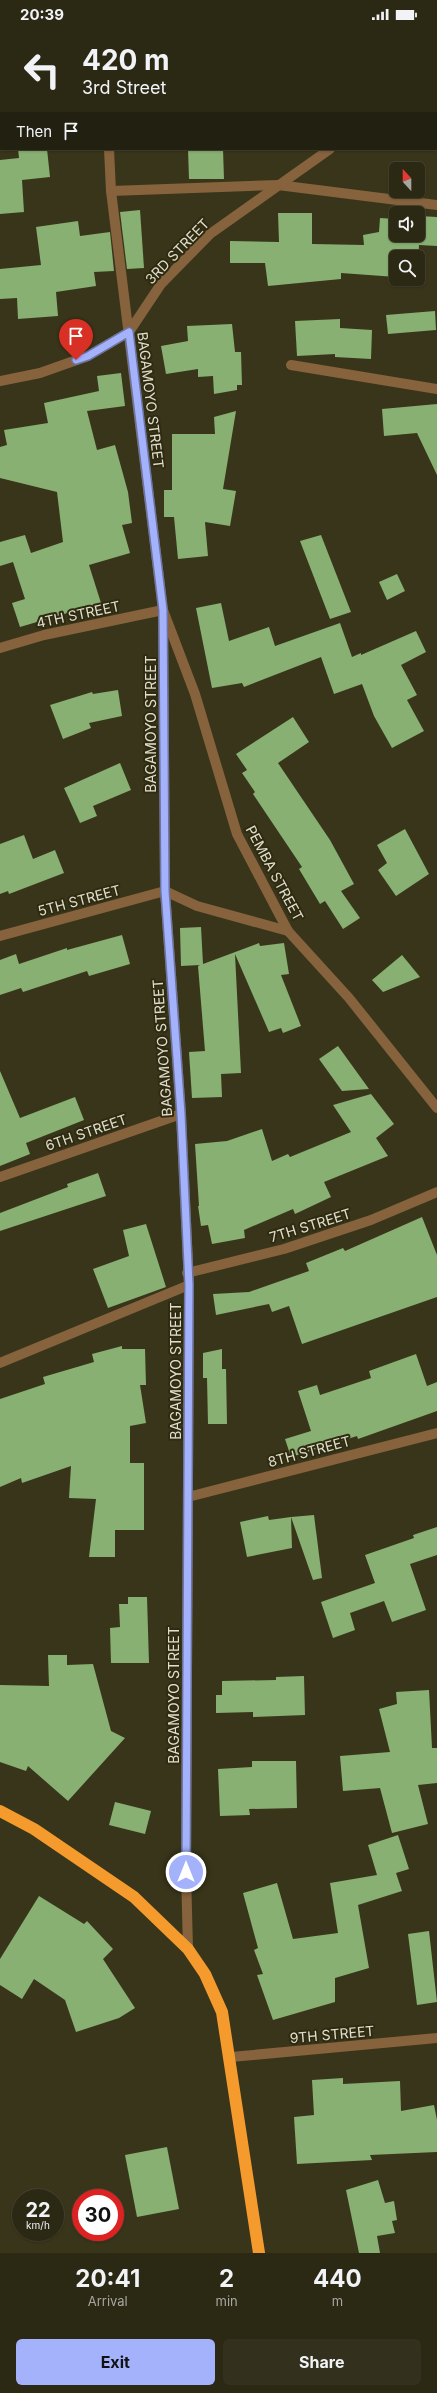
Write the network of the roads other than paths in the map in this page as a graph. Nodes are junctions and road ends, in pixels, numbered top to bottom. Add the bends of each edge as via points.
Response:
1 (109, 150) edge
2 (329, 150) edge
3 (278, 185) junction
4 (111, 191) junction
5 (437, 206) edge
6 (129, 332) junction
7 (291, 365) dead end
8 (0, 381) edge
9 (437, 389) edge
10 (163, 610) junction
11 (0, 648) edge
12 (165, 891) junction
13 (288, 931) junction
14 (0, 936) edge
15 (437, 1108) edge
16 (181, 1114) junction
17 (0, 1177) edge
18 (437, 1192) edge
19 (187, 1273) junction
20 (189, 1285) junction
21 (0, 1363) edge
22 (437, 1433) edge
23 (188, 1497) junction
24 (0, 1811) edge
25 (188, 1949) junction
26 (437, 2038) edge
27 (231, 2057) junction
28 (259, 2253) edge

1 - 4 street, BAGAMOYO STREET
2 - 3 street, 3RD STREET
3 - 4 street
3 - 5 street
3 - 6 street, 3RD STREET via 210,234 161,284
4 - 6 street, BAGAMOYO STREET
6 - 8 street, 3RD STREET via 88,356 40,373
6 - 10 street, BAGAMOYO STREET
7 - 9 street
10 - 11 street, 4TH STREET via 44,634
10 - 12 street, BAGAMOYO STREET
10 - 13 street, PEMBA STREET via 195,694 236,834
12 - 13 street via 197,906
12 - 14 street, 5TH STREET
12 - 16 street, BAGAMOYO STREET
13 - 15 street, PEMBA STREET via 349,998
16 - 17 street, 6TH STREET
16 - 19 street, BAGAMOYO STREET
18 - 19 street, 7TH STREET via 364,1223 284,1249
19 - 20 street, BAGAMOYO STREET
20 - 21 street
20 - 23 street, BAGAMOYO STREET
22 - 23 street, 8TH STREET
23 - 25 street, BAGAMOYO STREET
24 - 25 highway via 34,1829 134,1898
25 - 27 highway via 205,1974 222,2012
26 - 27 street, 9TH STREET
27 - 28 highway

